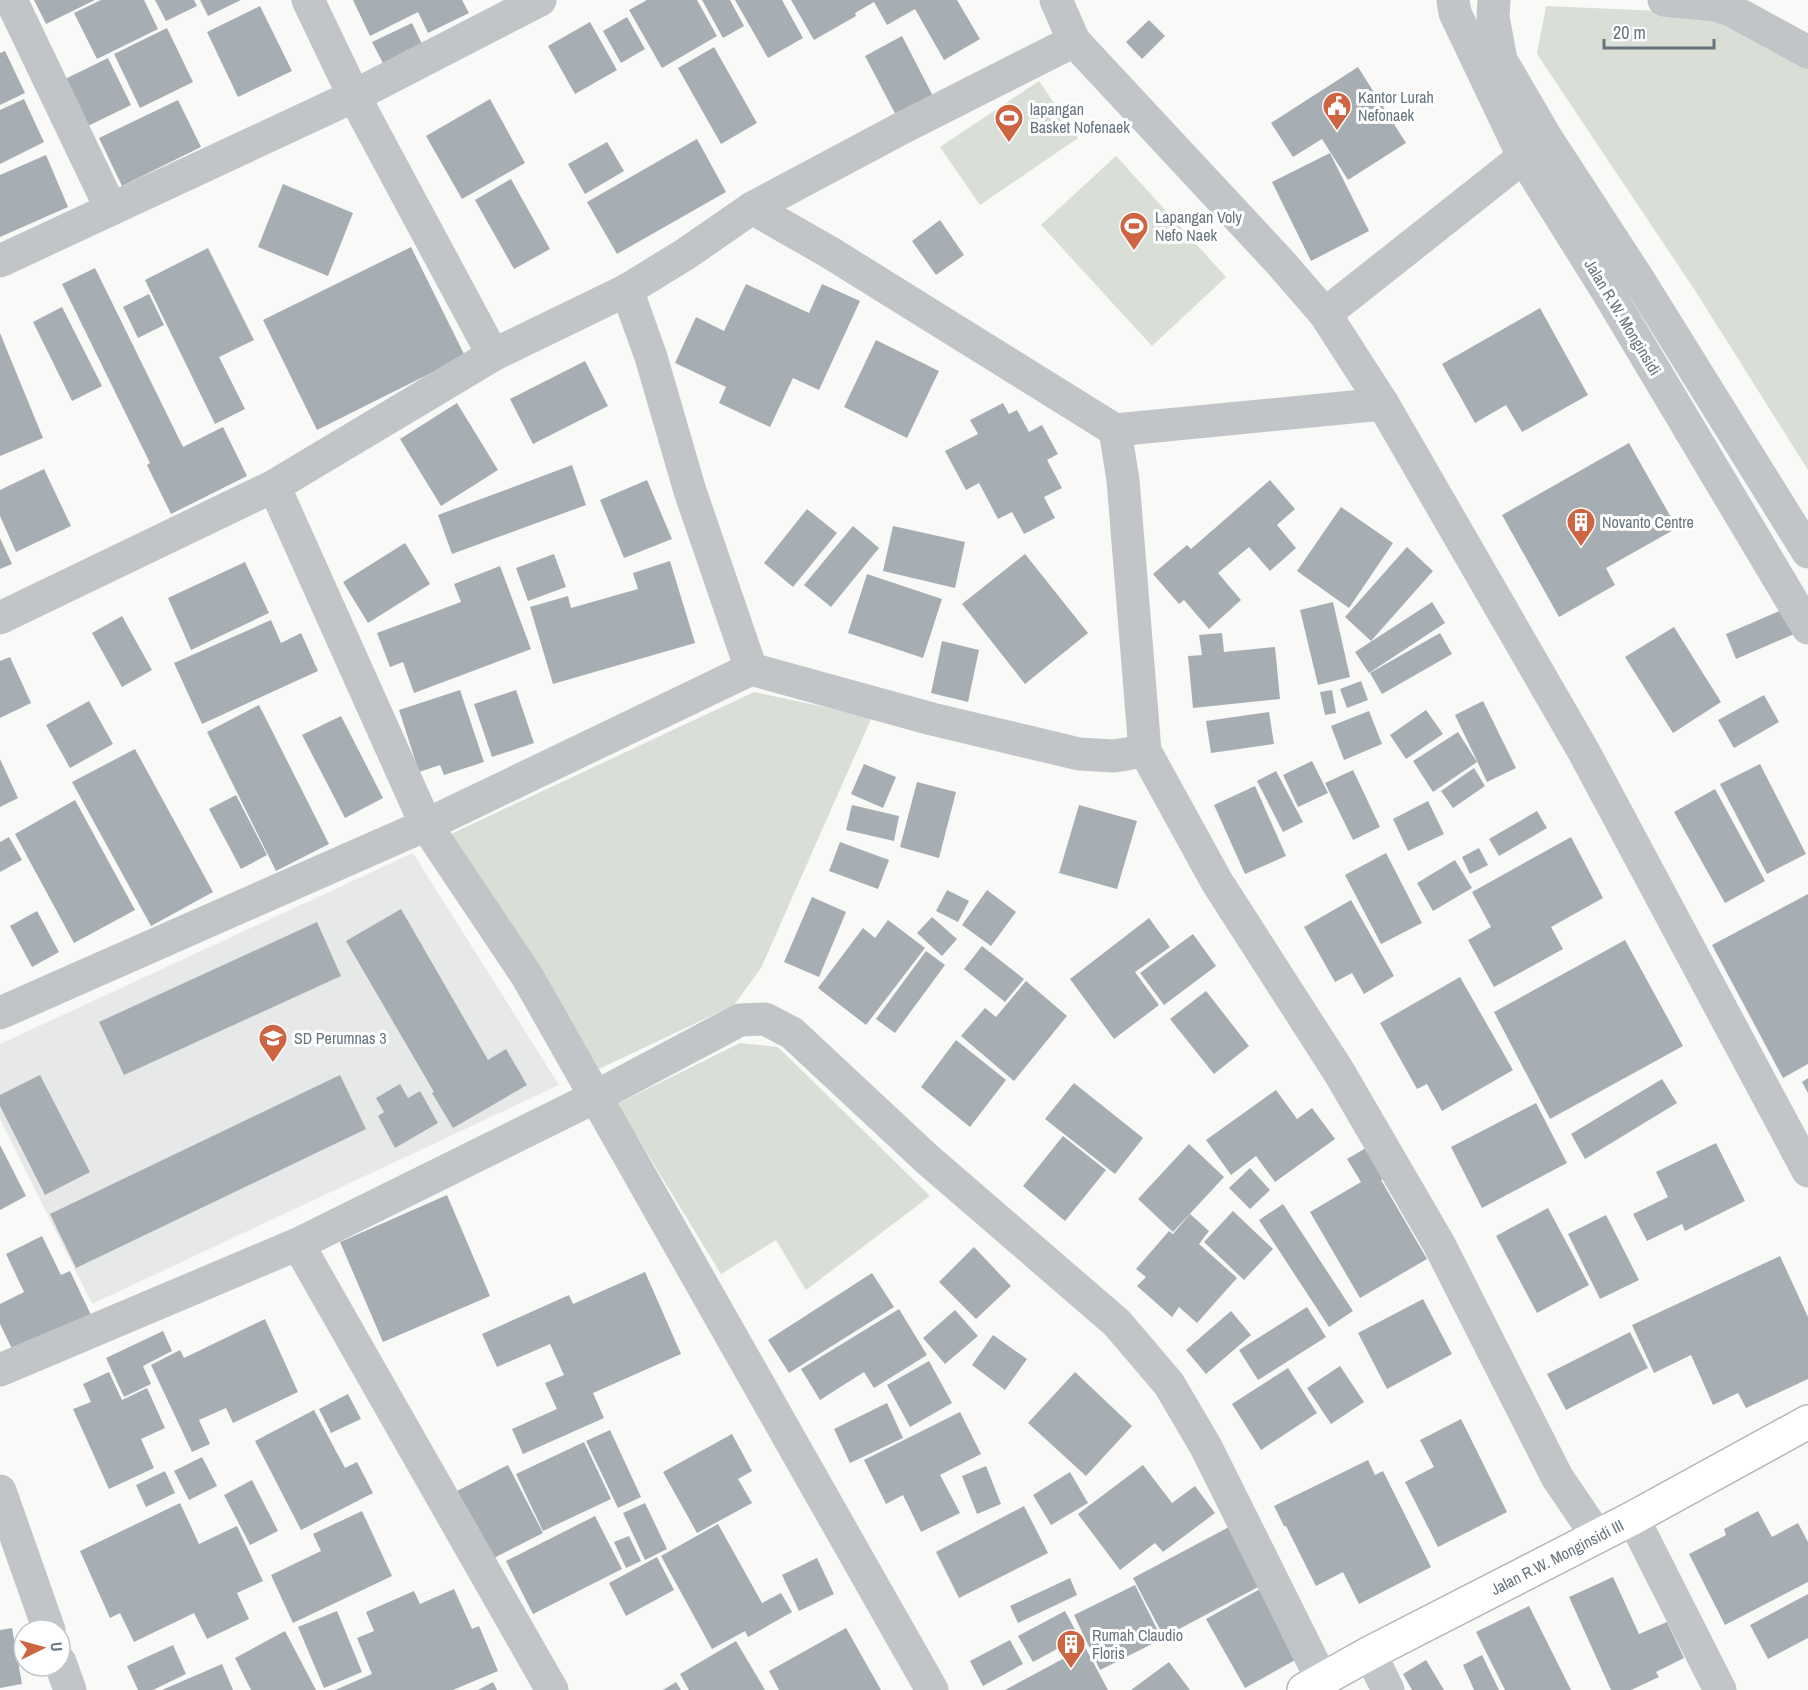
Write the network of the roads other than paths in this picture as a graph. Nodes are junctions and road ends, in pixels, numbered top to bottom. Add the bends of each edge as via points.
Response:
1 (10, 0) edge
2 (308, 0) edge
3 (540, 0) edge
4 (1056, 0) edge
5 (1453, 0) edge
6 (1494, 0) edge
7 (1664, 0) edge
8 (1074, 40) junction
9 (1808, 52) edge
10 (354, 96) junction
11 (1536, 148) junction
12 (752, 208) junction
13 (111, 209) junction
14 (0, 261) edge
15 (627, 290) junction
16 (1325, 314) junction
17 (493, 355) junction
18 (1383, 404) junction
19 (1115, 430) junction
20 (274, 486) junction
21 (1808, 552) edge
22 (0, 618) edge
23 (1808, 627) edge
24 (751, 669) junction
25 (1144, 751) junction
26 (426, 825) junction
27 (0, 1014) edge
28 (595, 1097) junction
29 (1808, 1171) edge
30 (298, 1244) junction
31 (0, 1371) edge
32 (1808, 1422) edge
33 (0, 1491) edge
34 (1633, 1518) junction
35 (1597, 1536) junction
36 (45, 1618) edge
37 (1370, 1653) junction
38 (1313, 1685) edge
39 (552, 1690) edge
40 (932, 1690) edge
41 (1388, 1690) edge
42 (1720, 1690) edge

1 - 13 street
2 - 10 street
3 - 10 street
4 - 8 street
5 - 11 street, Jalan R.W. Monginsidi via 1455,13
6 - 11 street, Jalan R.W. Monginsidi via 1493,17 1502,60
7 - 9 street via 1731,10
8 - 12 street
8 - 16 street
10 - 13 street
10 - 17 street
11 - 16 street
11 - 21 street, Jalan R.W. Monginsidi via 1637,277
11 - 23 street, Jalan R.W. Monginsidi via 1610,294
12 - 15 street
12 - 19 street
13 - 14 street
15 - 17 street
15 - 24 street
16 - 18 street
17 - 20 street
18 - 19 street
18 - 29 street via 1584,752
19 - 25 street via 1123,480
20 - 22 street
20 - 26 street
24 - 25 street via 1079,754 1114,756
24 - 26 street
25 - 35 street via 1217,882 1339,1072 1433,1234 1557,1477
26 - 27 street
26 - 28 street via 527,976
28 - 30 street
28 - 38 street via 740,1020 765,1019 792,1033 927,1159 1117,1323 1169,1384 1206,1447
28 - 40 street
30 - 31 street
30 - 39 street
32 - 34 main road, Jalan R.W. Monginsidi III
33 - 36 street
34 - 35 main road, Jalan R.W. Monginsidi III
34 - 42 street
35 - 37 main road, Jalan R.W. Monginsidi III
37 - 38 main road, Jalan R.W. Monginsidi III
37 - 41 street

